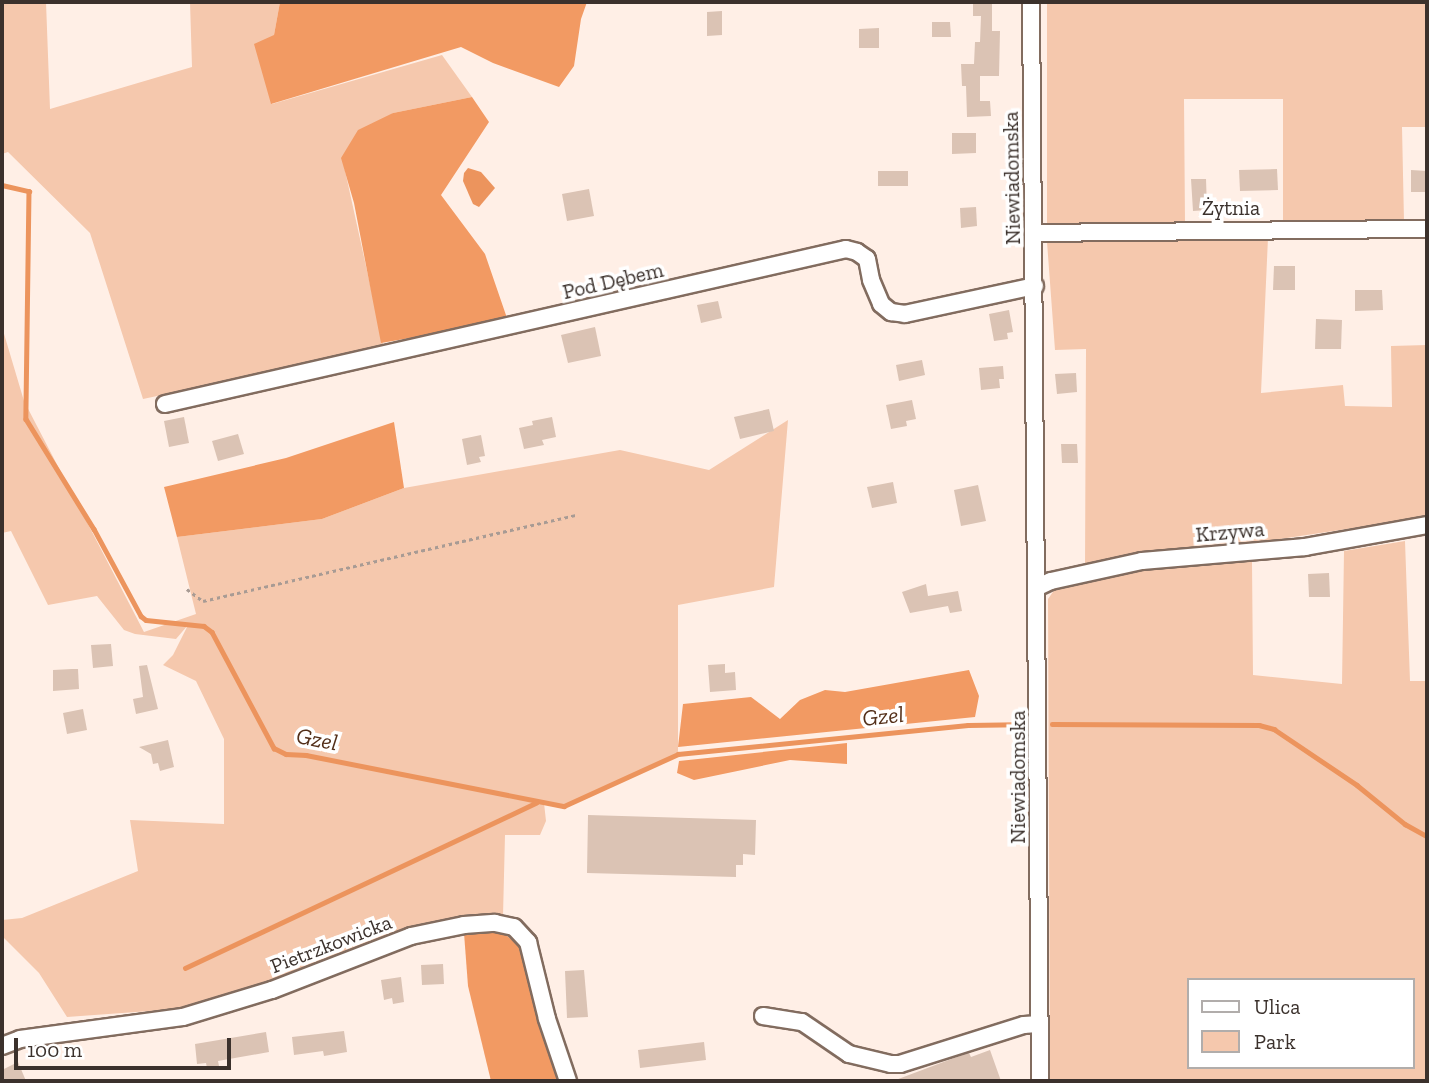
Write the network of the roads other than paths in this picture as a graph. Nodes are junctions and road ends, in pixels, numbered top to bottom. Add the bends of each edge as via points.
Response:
1 (1031, 2) edge
2 (1427, 229) edge
3 (1034, 233) junction
4 (1035, 286) junction
5 (165, 404) dead end
6 (1427, 525) edge
7 (1038, 587) junction
8 (763, 1016) dead end
9 (1040, 1024) junction
10 (2, 1046) edge
11 (568, 1081) edge
12 (1040, 1081) edge

1 - 3 street, Niewiadomska
2 - 3 street, Żytnia
3 - 4 street, Niewiadomska
4 - 5 street, Pod Dębem via 905,314 891,312 881,304 867,259 846,250
4 - 7 street, Niewiadomska
6 - 7 street, Krzywa via 1305,547 1142,561
7 - 9 street, Niewiadomska
8 - 9 street via 802,1021 849,1055 891,1064
9 - 12 street, Niewiadomska
10 - 11 street, Pietrzkowicka via 20,1039 183,1017 272,990 411,936 495,923 514,927 528,942

